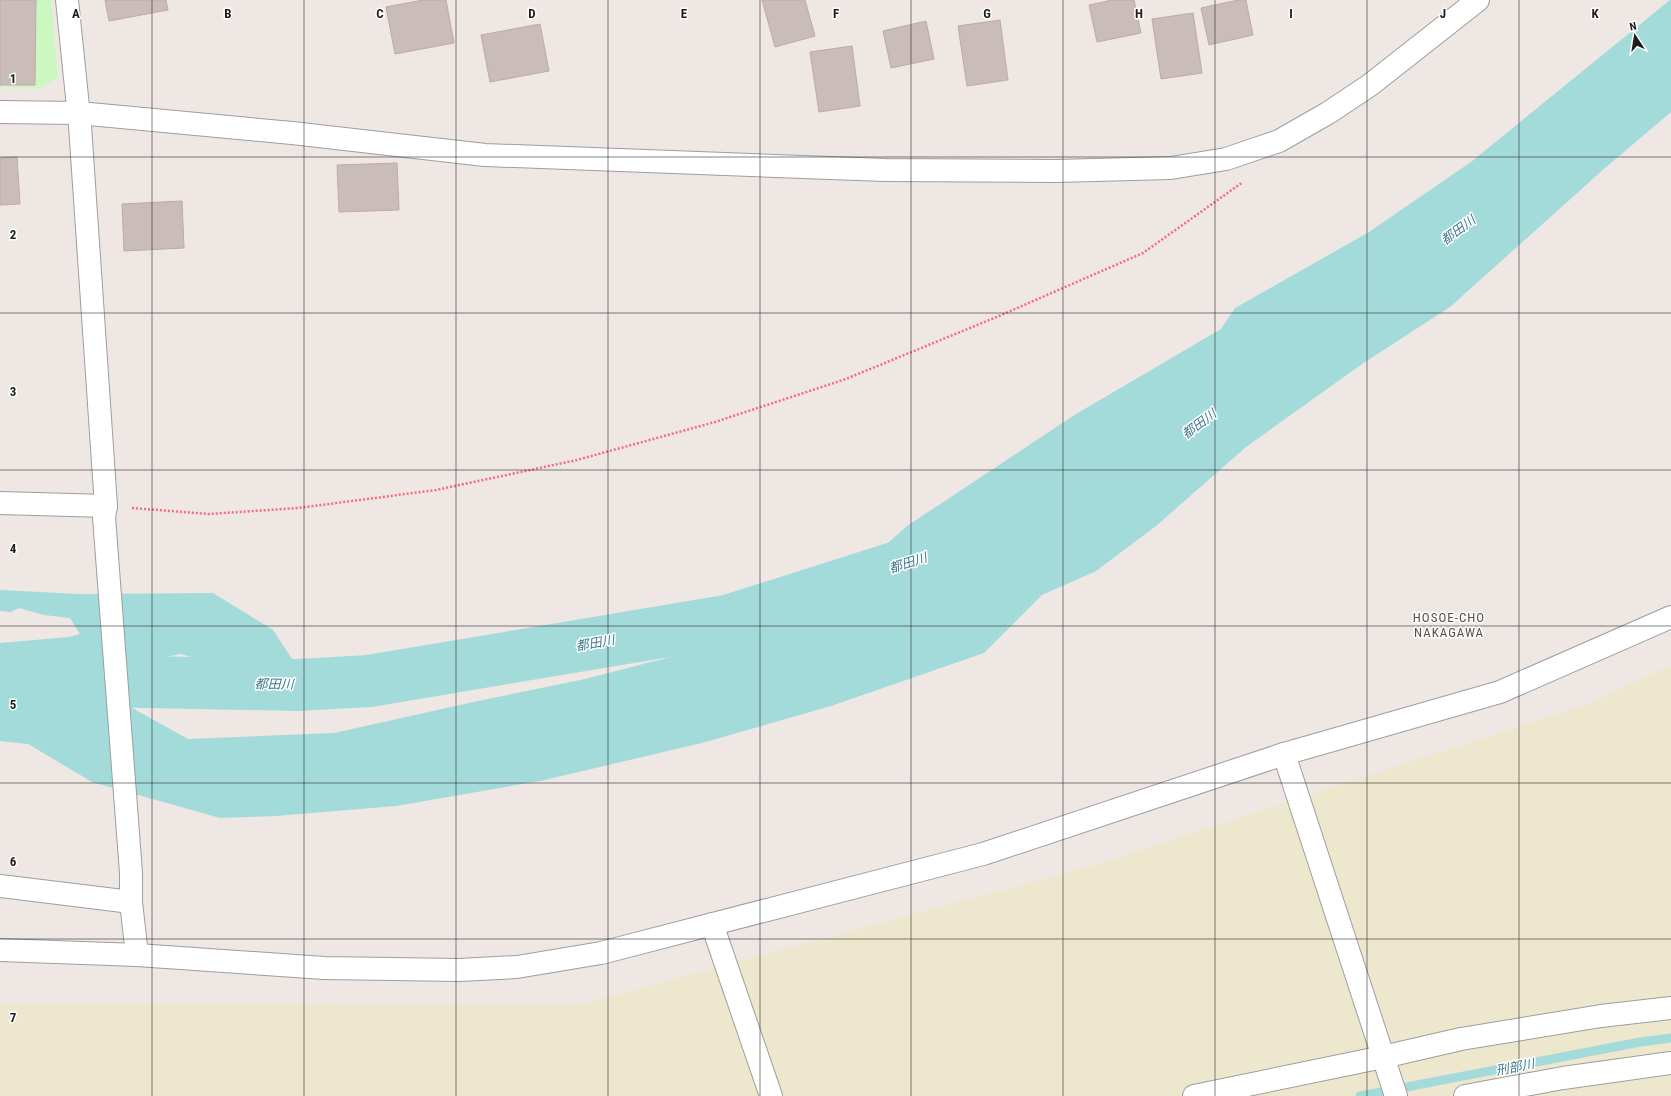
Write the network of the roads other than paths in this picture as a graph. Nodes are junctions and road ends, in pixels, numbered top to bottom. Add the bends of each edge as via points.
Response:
1 (66, 0) edge
2 (1478, 0) edge
3 (0, 112) edge
4 (79, 113) junction
5 (0, 503) edge
6 (105, 512) junction
7 (1671, 617) edge
8 (1284, 754) junction
9 (0, 886) edge
10 (131, 902) junction
11 (712, 924) junction
12 (0, 950) edge
13 (137, 955) junction
14 (1671, 1008) edge
15 (1385, 1061) junction
16 (1671, 1064) edge
17 (771, 1096) edge
18 (1194, 1096) edge
19 (1396, 1096) edge
20 (1465, 1096) edge

1 - 4 street
2 - 4 street via 1370,85 1279,141 1226,159 1171,168 1056,171 885,170 485,155 292,133
3 - 4 street
4 - 6 street
5 - 6 street
6 - 10 street
7 - 8 street via 1500,692
8 - 11 street via 983,854
8 - 15 street
9 - 10 street
10 - 13 street
11 - 13 street via 601,952 517,967 459,970 324,968
11 - 17 street
12 - 13 street
14 - 15 street via 1600,1016 1461,1039
15 - 18 street
15 - 19 street
16 - 20 street via 1563,1078

